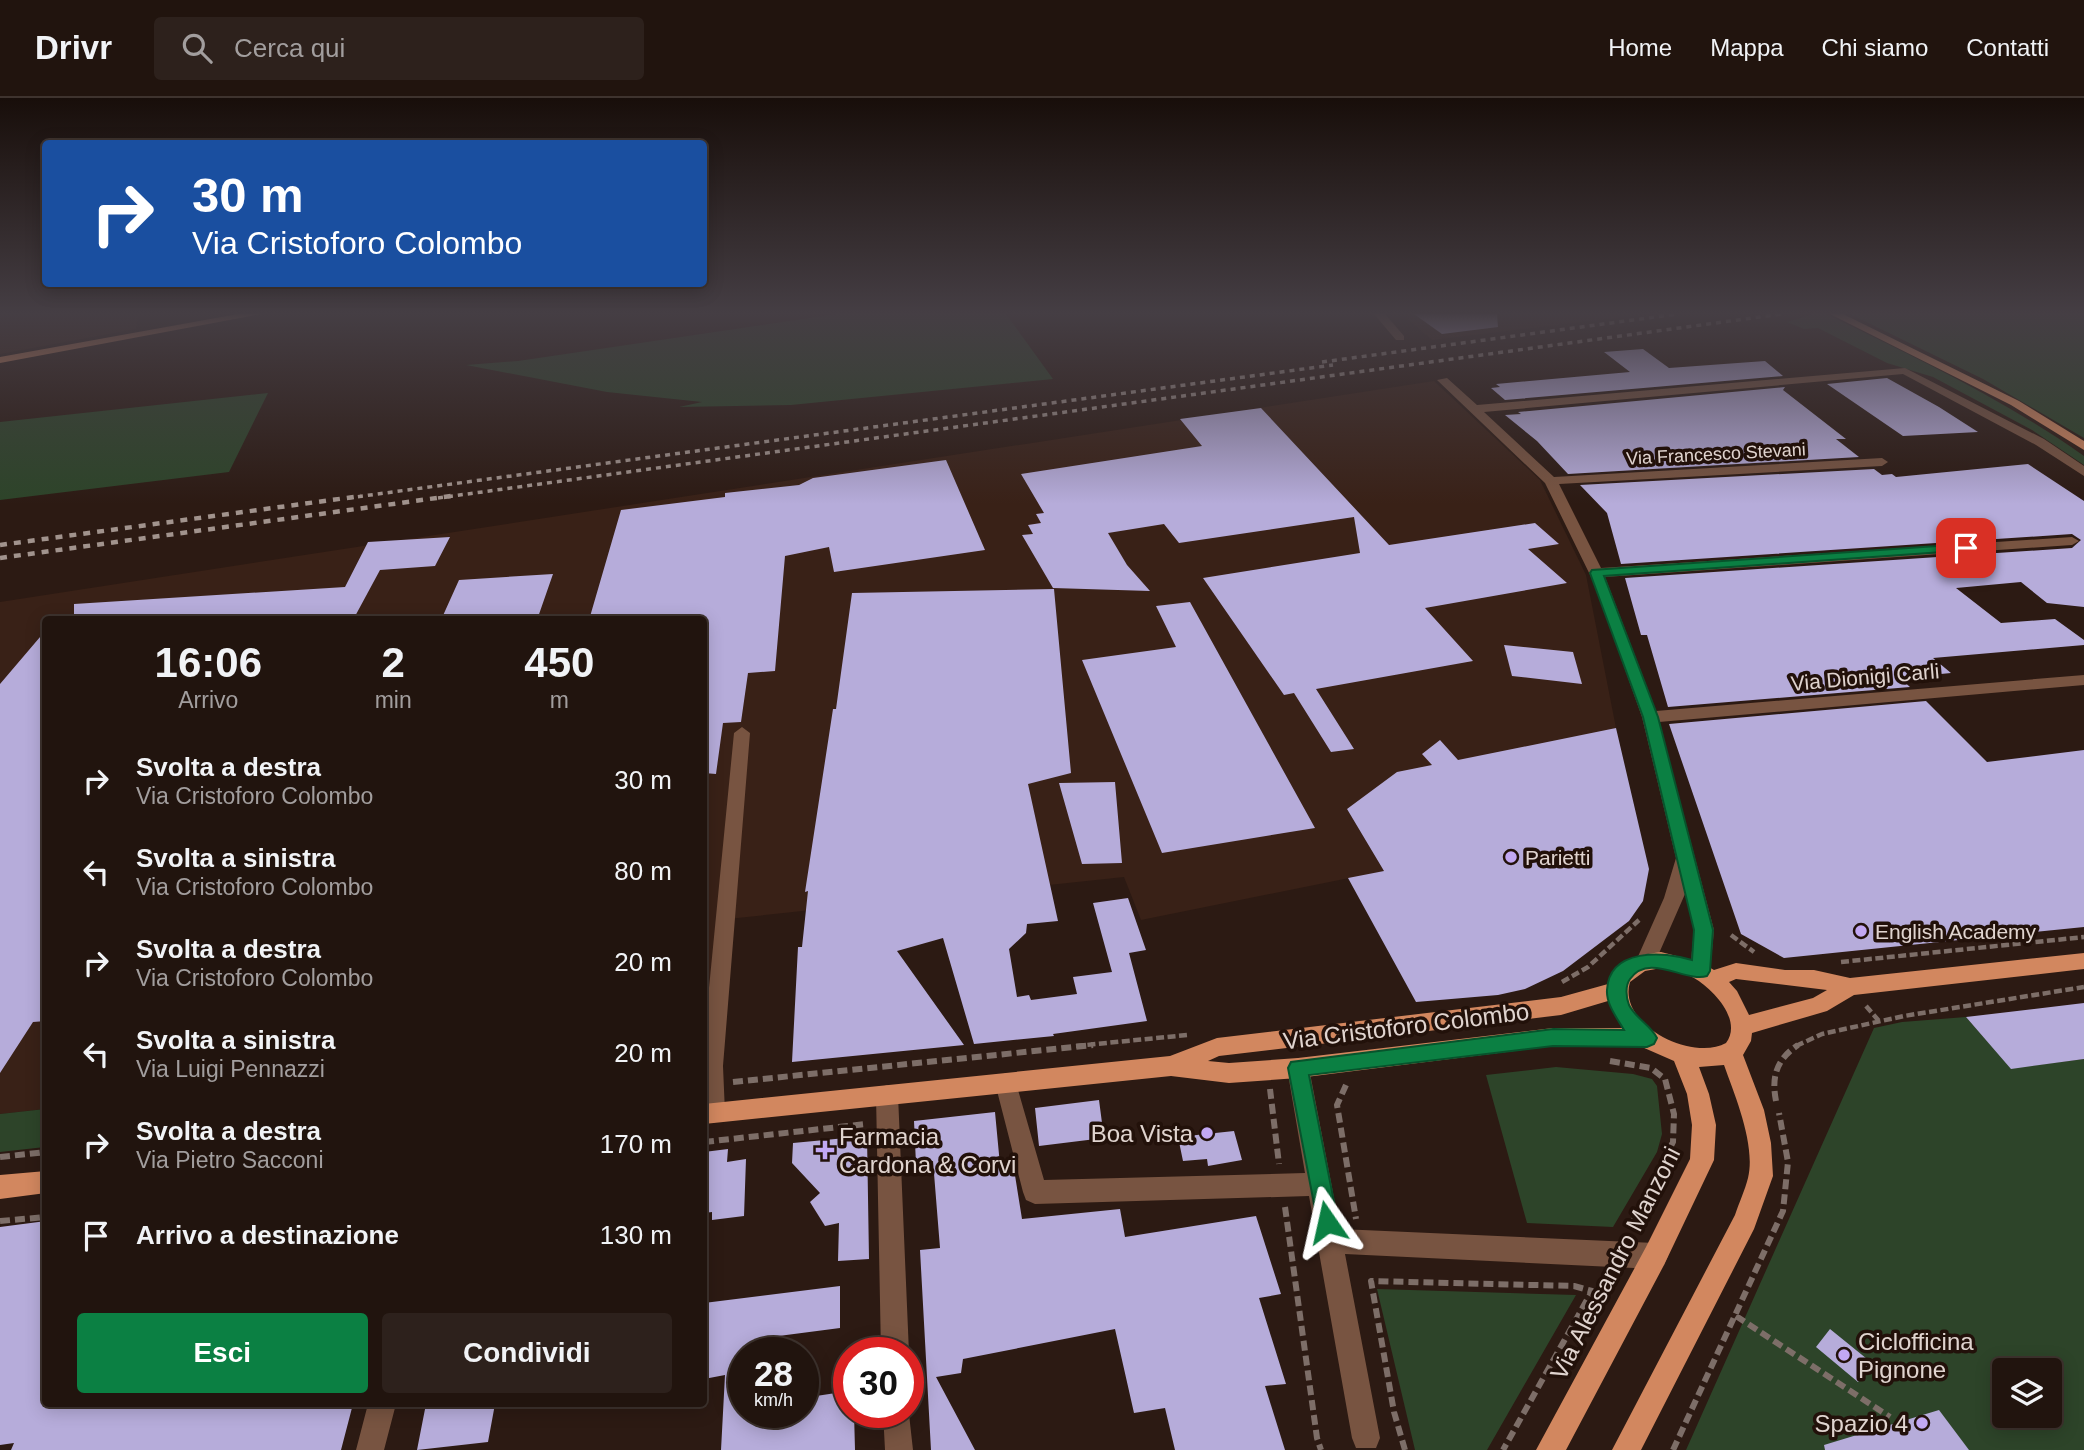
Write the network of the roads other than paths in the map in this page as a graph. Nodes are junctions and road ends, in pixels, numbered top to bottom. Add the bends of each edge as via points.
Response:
1 (1836, 377) edge
2 (1917, 377) edge
3 (1963, 377) edge
4 (1443, 380) dead end
5 (1474, 409) junction
6 (2084, 446) edge
7 (1882, 462) dead end
8 (2084, 472) edge
9 (1551, 481) junction
10 (2072, 541) dead end
11 (1596, 573) junction
12 (2084, 680) edge
13 (1650, 717) junction
14 (742, 733) dead end
15 (1685, 860) junction
16 (1646, 961) junction
17 (2084, 961) edge
18 (1706, 975) junction
19 (1850, 987) junction
20 (1616, 990) junction
21 (1743, 1026) junction
22 (1647, 1038) junction
23 (1730, 1051) junction
24 (1683, 1055) junction
25 (1171, 1066) junction
26 (1298, 1068) junction
27 (713, 1072) edge
28 (1006, 1083) junction
29 (887, 1096) junction
30 (708, 1114) edge
31 (42, 1182) edge
32 (1320, 1184) junction
33 (0, 1187) edge
34 (1330, 1241) junction
35 (1655, 1256) junction
36 (895, 1337) edge
37 (381, 1407) edge
38 (898, 1428) edge
39 (1366, 1438) dead end
40 (370, 1450) edge
41 (899, 1450) edge
42 (1550, 1450) edge
43 (1626, 1450) edge

1 - 5 street
2 - 8 street via 2039,442
3 - 6 main road
4 - 5 street
5 - 9 street
7 - 9 street, Via Francesco Stevani
9 - 11 street
10 - 11 street
11 - 13 street
12 - 13 street, Via Dionigi Carli
13 - 15 street
14 - 27 street
15 - 16 street
15 - 18 street via 1704,930
16 - 18 main road via 1678,963
16 - 20 main road via 1630,966 1620,976
17 - 19 main road
18 - 19 main road via 1736,971 1814,978
18 - 21 main road via 1727,992
19 - 21 main road via 1819,1005
20 - 22 main road, Via Cristoforo Colombo via 1620,1006
20 - 25 main road, Via Cristoforo Colombo via 1561,1006 1216,1047
21 - 23 main road
22 - 24 main road, Via Cristoforo Colombo
22 - 26 main road, Via Cristoforo Colombo via 1553,1037
23 - 24 main road, Via Cristoforo Colombo via 1709,1057
23 - 43 main road via 1752,1111 1761,1176 1745,1220
24 - 35 main road, Via Alessandro Manzoni via 1698,1094 1705,1142 1702,1160
25 - 26 main road, Via Cristoforo Colombo via 1229,1073
25 - 28 main road, Via Cristoforo Colombo
26 - 32 street
27 - 30 street
28 - 29 main road, Via Cristoforo Colombo
28 - 32 street via 1035,1192
29 - 30 main road, Via Cristoforo Colombo
29 - 36 street
31 - 33 main road
32 - 34 street
34 - 35 street
34 - 39 street
35 - 42 main road, Via Alessandro Manzoni
37 - 40 street
38 - 41 street

